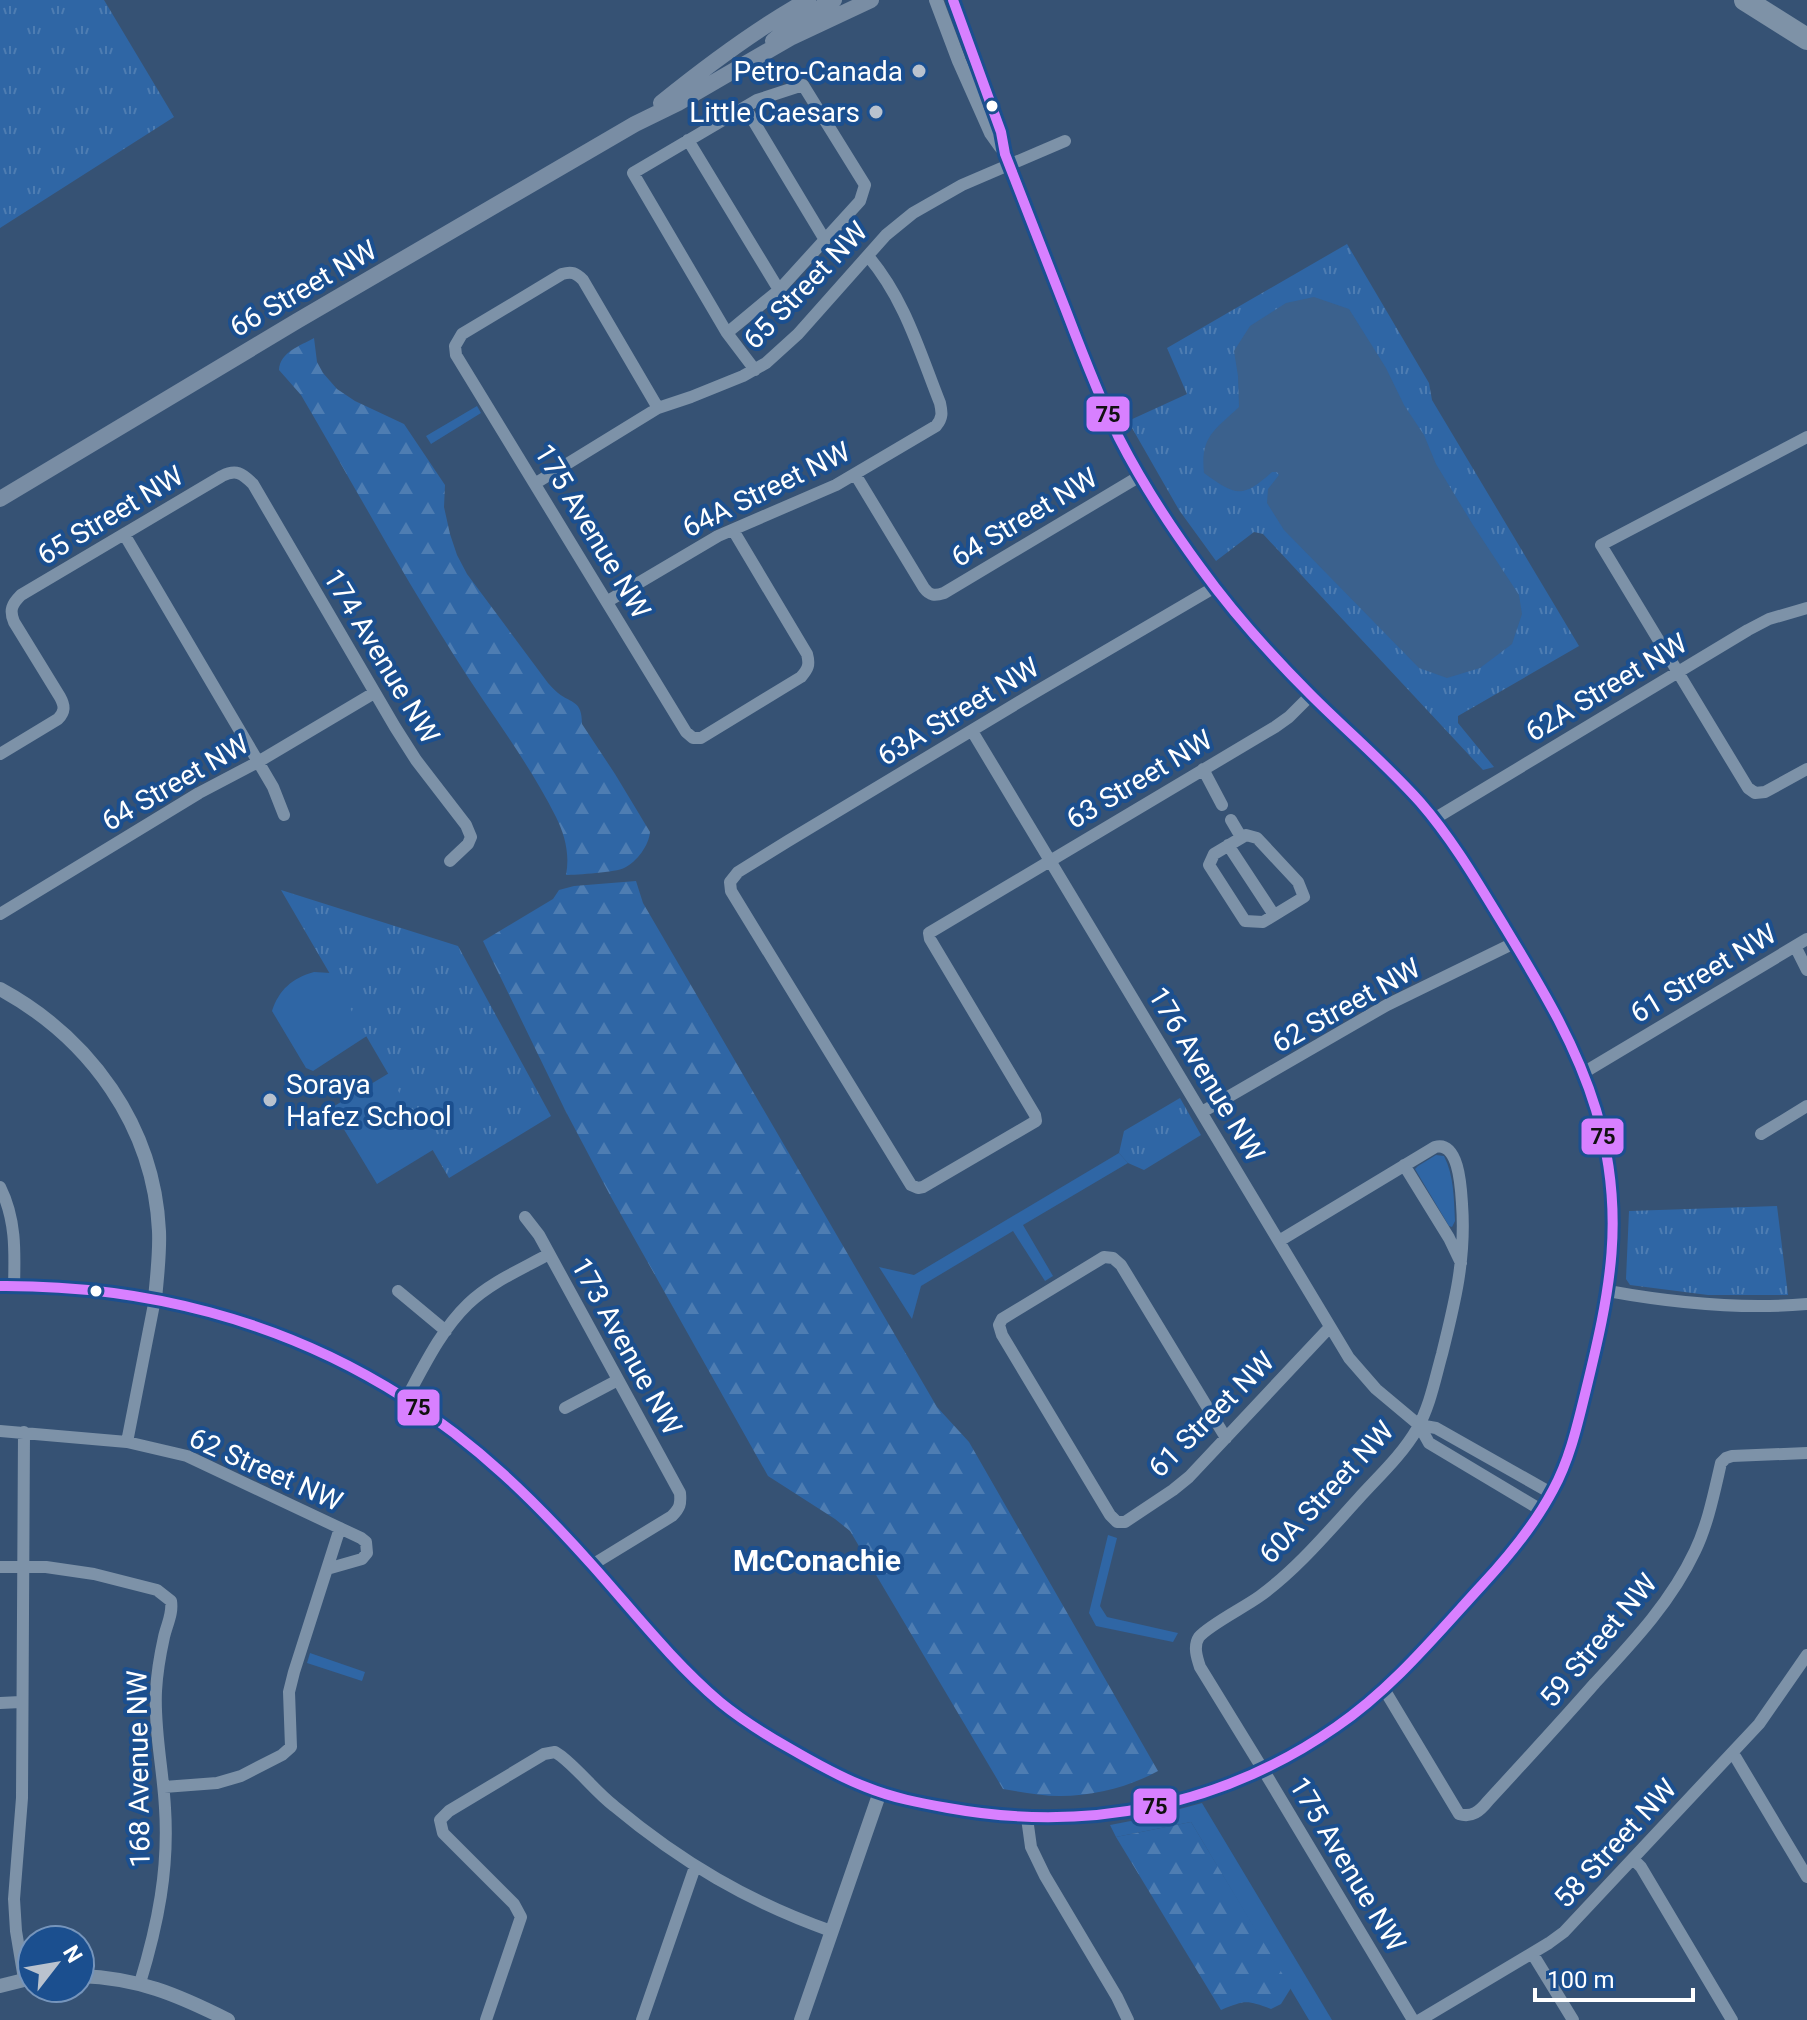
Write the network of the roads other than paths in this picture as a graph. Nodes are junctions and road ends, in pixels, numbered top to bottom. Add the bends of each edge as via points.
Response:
1 (808, 0) edge
2 (834, 0) edge
3 (871, 0) edge
4 (936, 0) edge
5 (953, 0) edge
6 (1745, 0) edge
7 (1775, 0) edge
8 (1807, 37) edge
9 (758, 56) junction
10 (745, 107) junction
11 (635, 124) junction
12 (688, 140) junction
13 (1065, 141) dead end
14 (1008, 160) junction
15 (825, 240) junction
16 (868, 256) junction
17 (779, 290) junction
18 (727, 333) junction
19 (755, 370) junction
20 (658, 408) junction
21 (1807, 437) edge
22 (238, 471) joint
23 (855, 474) junction
24 (1140, 476) junction
25 (536, 483) junction
26 (0, 499) edge
27 (733, 530) junction
28 (124, 534) junction
29 (1215, 587) junction
30 (608, 601) junction
31 (1807, 608) edge
32 (1678, 671) junction
33 (374, 693) junction
34 (1311, 695) junction
35 (972, 731) junction
36 (0, 754) edge
37 (258, 762) junction
38 (1203, 769) junction
39 (1807, 769) edge
40 (1222, 805) dead end
41 (284, 815) dead end
42 (1434, 819) junction
43 (1231, 820) dead end
44 (1241, 837) junction
45 (1228, 845) junction
46 (1050, 860) junction
47 (450, 861) dead end
48 (0, 914) edge
49 (1274, 915) junction
50 (1514, 943) junction
51 (1801, 943) edge
52 (1807, 970) edge
53 (0, 989) edge
54 (1583, 1073) junction
55 (1807, 1106) edge
56 (1202, 1112) junction
57 (1761, 1134) dead end
58 (977, 1155) joint
59 (1404, 1165) junction
60 (0, 1187) edge
61 (525, 1217) dead end
62 (1279, 1241) junction
63 (549, 1254) junction
64 (1462, 1265) junction
65 (7, 1286) edge
66 (398, 1291) dead end
67 (1608, 1291) junction
68 (155, 1299) junction
69 (1807, 1304) edge
70 (1330, 1327) junction
71 (446, 1331) junction
72 (618, 1380) junction
73 (406, 1399) junction
74 (565, 1408) dead end
75 (1419, 1425) junction
76 (0, 1431) edge
77 (24, 1432) junction
78 (1226, 1438) junction
79 (127, 1442) junction
80 (1807, 1453) edge
81 (1551, 1493) junction
82 (1541, 1510) junction
83 (340, 1528) junction
84 (592, 1565) junction
85 (23, 1566) junction
86 (0, 1567) edge
87 (327, 1569) junction
88 (1196, 1649) joint
89 (1807, 1655) edge
90 (1384, 1689) junction
91 (21, 1702) junction
92 (0, 1703) edge
93 (1731, 1754) junction
94 (1263, 1770) junction
95 (164, 1787) junction
96 (880, 1792) junction
97 (1027, 1818) junction
98 (1633, 1859) junction
99 (695, 1867) junction
100 (1807, 1877) edge
101 (16, 1931) edge
102 (831, 1931) junction
103 (1532, 1953) junction
104 (96, 1977) edge
105 (140, 1983) junction
106 (228, 2020) edge
107 (486, 2020) edge
108 (642, 2020) edge
109 (801, 2020) edge
110 (1128, 2020) edge
111 (1413, 2020) edge
112 (1420, 2020) edge
113 (1573, 2020) edge
114 (1732, 2020) edge

1 - 11 main road, 66 Street NW via 706,67
2 - 9 main road via 791,24
3 - 9 main road, 66 Street NW
4 - 14 street via 991,133
5 - 14 street
6 - 8 highway
7 - 8 highway
9 - 11 main road, 66 Street NW
10 - 12 street
10 - 15 street
10 - 15 street via 803,85 865,185 860,201
11 - 26 main road, 66 Street NW
12 - 17 street
12 - 18 street via 633,173
13 - 14 street, 65 Street NW
14 - 16 street, 65 Street NW via 921,207
14 - 24 street via 1101,399
15 - 17 street
16 - 19 street, 65 Street NW via 787,346
16 - 23 street, 64A Street NW via 905,313 942,416 936,426
17 - 18 street
18 - 19 street
19 - 20 street, 65 Street NW
20 - 25 street, 65 Street NW
20 - 25 street, 175 Avenue NW via 577,274 562,274 462,334 456,355
21 - 32 street via 1601,545
22 - 28 street, 65 Street NW
22 - 33 street, 174 Avenue NW via 253,484
23 - 24 street, 64 Street NW via 932,595 944,593
23 - 27 street, 64A Street NW
24 - 29 street
25 - 30 street, 175 Avenue NW
27 - 30 street, 64A Street NW
27 - 30 street, 175 Avenue NW via 809,662 801,677 701,738 686,732
28 - 36 street, 65 Street NW via 21,595 12,607 14,622 64,708 58,719
28 - 37 street
29 - 34 street
29 - 35 street, 63A Street NW
31 - 32 street, 62A Street NW via 1769,619
32 - 39 street via 1748,788 1765,792
32 - 42 street, 62A Street NW
33 - 37 street, 64 Street NW
33 - 47 street, 174 Avenue NW via 466,825 468,844
34 - 38 street, 63 Street NW via 1275,727
34 - 42 street
35 - 46 street, 176 Avenue NW
35 - 58 street, 63A Street NW via 742,869 730,882 911,1185 923,1187
37 - 41 street
37 - 48 street, 64 Street NW
38 - 40 street
38 - 46 street, 63 Street NW
42 - 50 street
43 - 44 street
44 - 45 street
44 - 49 street via 1257,838 1302,890 1304,897
45 - 49 street
45 - 49 street via 1209,865 1245,921 1263,922
46 - 56 street, 176 Avenue NW
46 - 58 street, 63 Street NW via 929,933 1035,1115 1036,1121
50 - 54 street via 1555,1010
50 - 56 street, 62 Street NW via 1387,1005
51 - 52 street
51 - 54 street, 61 Street NW
53 - 68 street via 73,1043 110,1085 135,1129 157,1207
54 - 67 street via 1611,1181
55 - 57 street
56 - 62 street, 176 Avenue NW
59 - 62 street
59 - 64 street
59 - 64 street, 60A Street NW via 1441,1145 1453,1153 1461,1193
60 - 65 street via 14,1234
61 - 63 street, 173 Avenue NW
62 - 70 street, 176 Avenue NW
63 - 71 street via 479,1294
63 - 72 street, 173 Avenue NW
64 - 75 street, 60A Street NW via 1434,1385
65 - 68 street
66 - 71 street
67 - 69 street via 1701,1305
67 - 81 street via 1578,1422
68 - 73 street via 268,1330 313,1348
68 - 79 street
70 - 75 street, 176 Avenue NW via 1364,1377
70 - 78 street, 61 Street NW
71 - 73 street
72 - 74 street
72 - 84 street, 173 Avenue NW via 681,1502 672,1516
73 - 84 street via 503,1472
75 - 81 street, 176 Avenue NW via 1436,1428
75 - 82 street, 176 Avenue NW via 1429,1443
75 - 88 street, 60A Street NW via 1298,1565 1199,1638
76 - 77 street, 62 Street NW
77 - 79 street, 62 Street NW
77 - 85 street
78 - 78 street, 61 Street NW via 1113,1258 1104,1257 1002,1319 1002,1335 1117,1522 1173,1490
79 - 83 street, 62 Street NW via 187,1456
80 - 90 street, 59 Street NW via 1732,1456 1721,1463 1697,1549 1662,1607 1473,1814 1459,1814
81 - 82 street
82 - 90 street via 1505,1560
83 - 87 street
83 - 87 street, 62 Street NW via 366,1542 367,1553
84 - 96 street via 720,1702 812,1761
85 - 86 street
85 - 91 street
85 - 95 street, 168 Avenue NW via 145,1586 171,1601 156,1688
87 - 95 street via 289,1692 291,1747 241,1776
88 - 94 street, 175 Avenue NW via 1200,1667
89 - 93 street, 58 Street NW via 1771,1709
90 - 94 street via 1339,1725
91 - 92 street
91 - 101 street
93 - 98 street, 58 Street NW
93 - 100 street
94 - 97 street via 1143,1809
94 - 111 street, 175 Avenue NW
95 - 105 street, 168 Avenue NW via 163,1889
96 - 97 street via 913,1802
96 - 102 street
97 - 110 street via 1031,1847 1045,1876
98 - 103 street, 58 Street NW via 1564,1932
98 - 114 street
99 - 102 street via 780,1912
99 - 107 street via 644,1831 555,1752 532,1760 449,1811 440,1820 443,1833 521,1917
99 - 108 street
102 - 109 street
103 - 112 street, 58 Street NW
103 - 113 street
104 - 105 street
105 - 106 street

